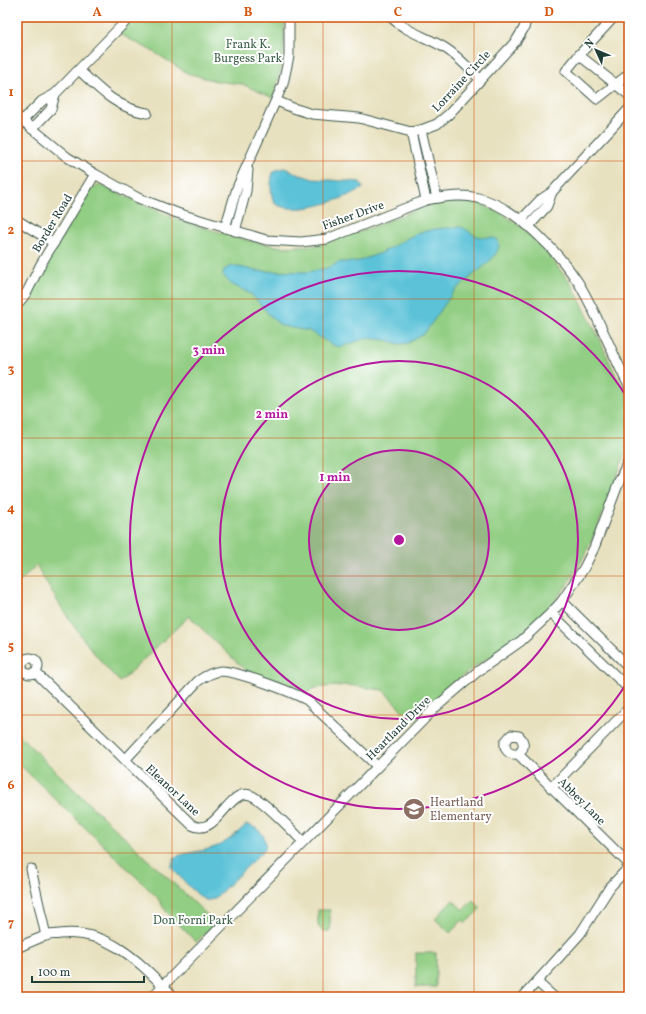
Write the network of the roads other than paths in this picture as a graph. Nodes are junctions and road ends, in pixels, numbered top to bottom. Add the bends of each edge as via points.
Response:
1 (130, 17) edge
2 (289, 17) edge
3 (391, 17) edge
4 (527, 17) edge
5 (614, 17) edge
6 (579, 55) junction
7 (78, 70) junction
8 (629, 74) edge
9 (480, 79) junction
10 (616, 85) junction
11 (55, 94) junction
12 (629, 95) edge
13 (277, 101) junction
14 (629, 109) edge
15 (147, 113) dead end
16 (20, 118) edge
17 (32, 129) junction
18 (422, 130) junction
19 (411, 132) junction
20 (249, 160) junction
21 (95, 174) junction
22 (552, 192) junction
23 (437, 198) junction
24 (426, 200) junction
25 (17, 220) edge
26 (521, 220) junction
27 (529, 226) junction
28 (225, 228) junction
29 (235, 231) junction
30 (54, 243) junction
31 (17, 305) edge
32 (629, 386) edge
33 (629, 460) edge
34 (562, 601) junction
35 (551, 613) junction
36 (629, 667) edge
37 (35, 672) dead end
38 (629, 688) edge
39 (629, 708) edge
40 (518, 754) dead end
41 (125, 760) junction
42 (377, 766) junction
43 (551, 788) junction
44 (303, 842) junction
45 (629, 865) edge
46 (31, 869) dead end
47 (46, 936) junction
48 (17, 948) edge
49 (537, 982) junction
50 (162, 985) junction
51 (152, 997) edge
52 (174, 997) edge
53 (523, 997) edge
54 (554, 997) edge

1 - 7 street
2 - 13 street via 290,44 287,68
3 - 9 street via 407,30 452,54
4 - 9 street, Lorraine Circle via 520,35
5 - 6 street
6 - 10 street
6 - 10 street via 566,70 597,99
7 - 11 street
7 - 15 street via 104,94 124,107
8 - 10 street
9 - 18 street, Lorraine Circle via 442,120
10 - 12 street
11 - 16 street
11 - 17 street via 51,109
13 - 19 street, Lorraine Circle via 312,114 359,118
13 - 20 street
14 - 22 street
16 - 17 street, Fisher Drive
17 - 21 street, Fisher Drive via 67,157
18 - 19 street, Lorraine Circle
18 - 23 street
19 - 24 street
20 - 28 street
20 - 29 street via 246,191
21 - 28 street, Fisher Drive via 157,206
21 - 30 street, Border Road
22 - 26 street via 540,200
22 - 27 street via 547,206
23 - 24 street, Fisher Drive
23 - 26 street, Fisher Drive via 478,198 503,208
24 - 29 street, Fisher Drive via 327,239 301,242 266,240
25 - 30 street
26 - 27 street, Fisher Drive
27 - 32 street, Fisher Drive via 557,255 578,283
28 - 29 street, Fisher Drive
30 - 31 street, Border Road
33 - 34 street, Heartland Drive via 594,548
34 - 35 street, Heartland Drive
34 - 36 street
35 - 38 street
35 - 42 street, Heartland Drive via 521,641 448,696
37 - 41 street, Eleanor Lane
39 - 43 street
40 - 43 street, Abbey Lane
41 - 42 street via 198,681 209,674 222,671 239,674 307,700
41 - 44 street, Eleanor Lane via 196,828 210,824 235,799 247,794 258,799
42 - 44 street, Heartland Drive
43 - 45 street, Abbey Lane
44 - 50 street, Heartland Drive
45 - 49 street via 610,887 584,930
46 - 47 street
47 - 48 street
47 - 50 street via 70,933 89,935 109,942 136,959
49 - 53 street
49 - 54 street
50 - 51 street, Heartland Drive
50 - 52 street

